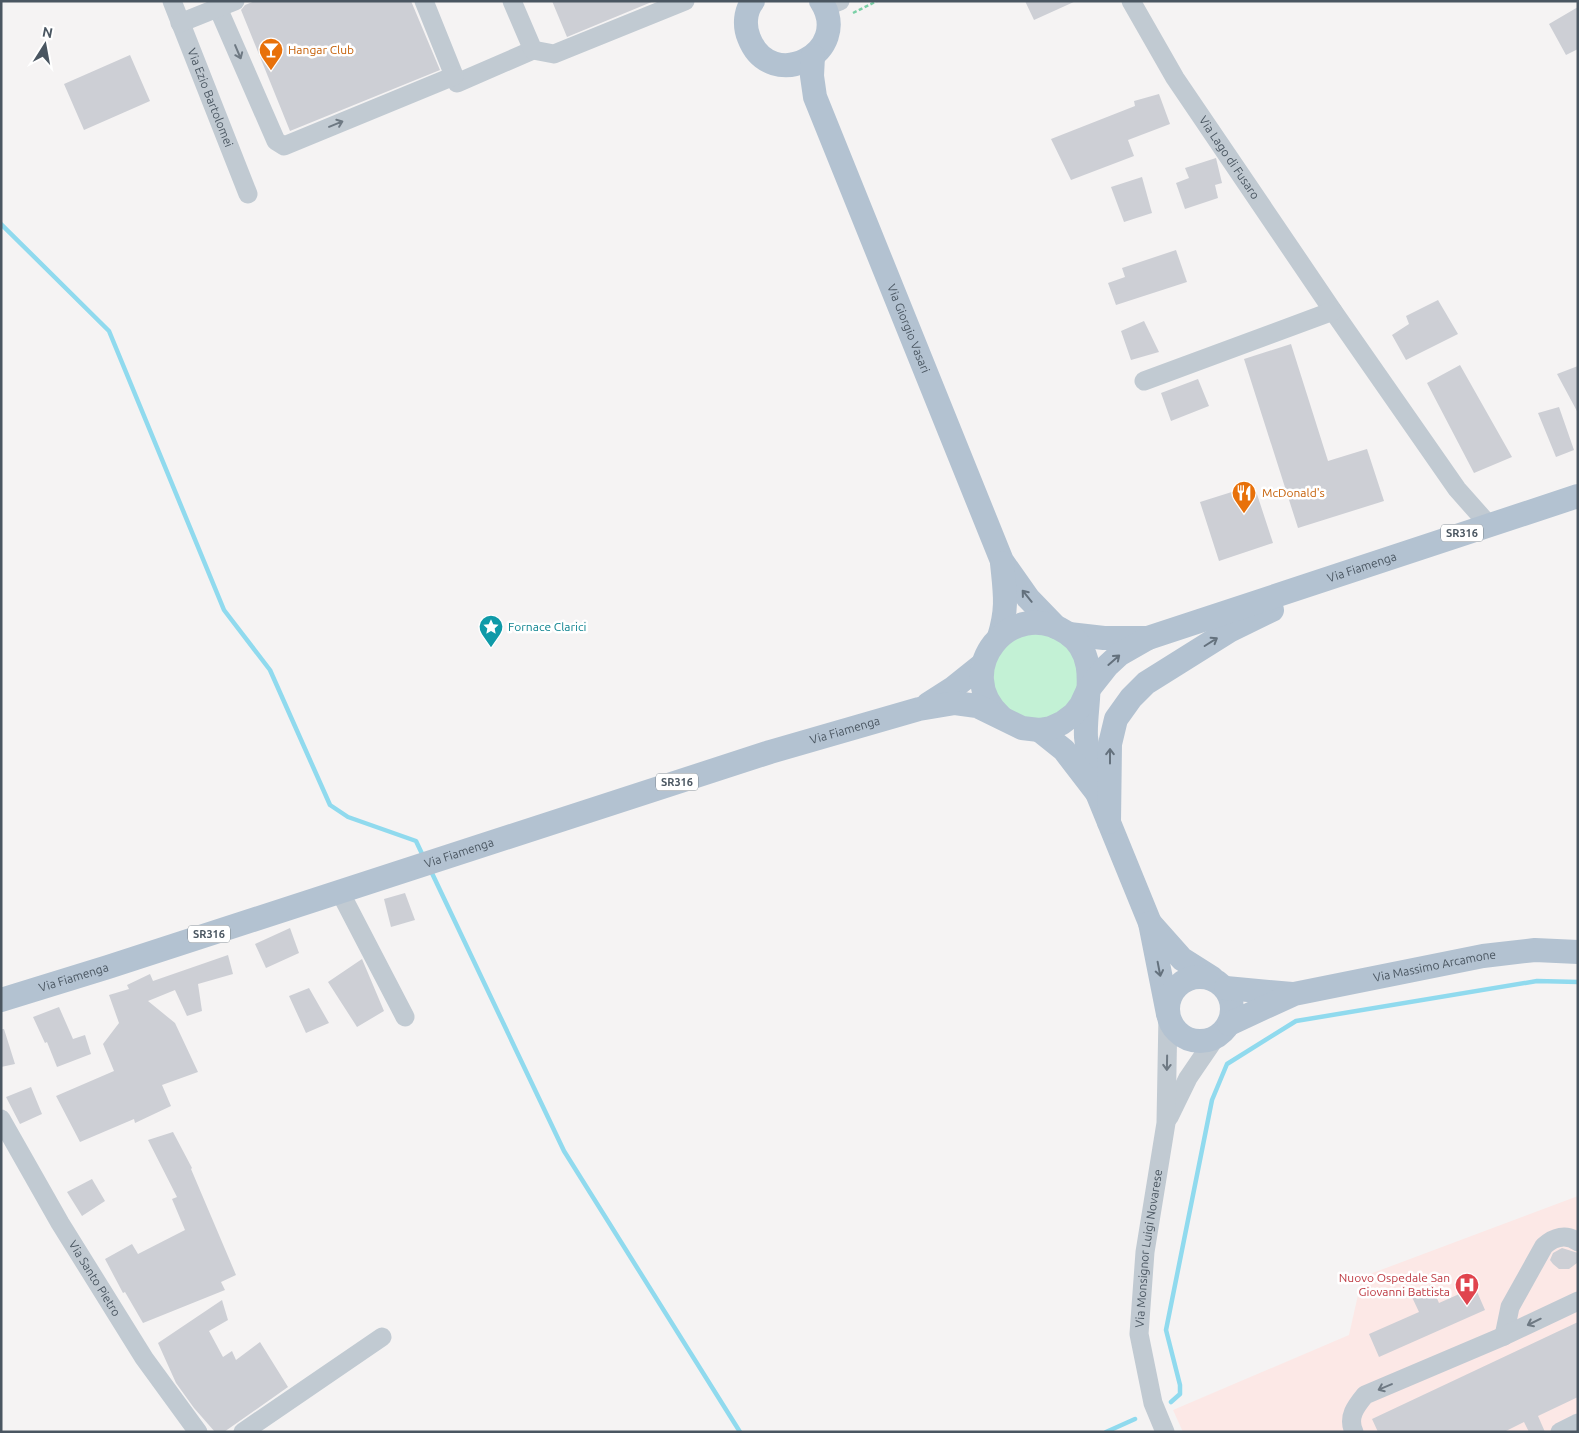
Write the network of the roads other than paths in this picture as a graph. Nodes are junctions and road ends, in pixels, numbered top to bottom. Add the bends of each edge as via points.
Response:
1 (172, 1) edge
2 (424, 1) edge
3 (512, 1) edge
4 (685, 1) edge
5 (753, 1) edge
6 (227, 4) edge
7 (1133, 5) edge
8 (834, 6) edge
9 (180, 23) junction
10 (533, 50) junction
11 (813, 56) junction
12 (787, 66) junction
13 (454, 76) junction
14 (815, 97) junction
15 (248, 194) dead end
16 (1333, 312) junction
17 (1144, 381) dead end
18 (1578, 496) edge
19 (1488, 524) junction
20 (1002, 561) junction
21 (1347, 572) junction
22 (1063, 630) junction
23 (999, 637) junction
24 (1148, 638) junction
25 (983, 664) junction
26 (1088, 690) junction
27 (919, 709) junction
28 (1006, 722) junction
29 (1039, 730) junction
30 (1097, 793) junction
31 (1109, 822) junction
32 (340, 892) junction
33 (1150, 923) junction
34 (1578, 952) edge
35 (1219, 983) junction
36 (1294, 994) junction
37 (1, 1000) edge
38 (1168, 1014) junction
39 (404, 1017) dead end
40 (1222, 1031) junction
41 (1, 1119) edge
42 (1166, 1123) junction
43 (1578, 1242) edge
44 (1578, 1301) edge
45 (1504, 1336) junction
46 (382, 1337) dead end
47 (1578, 1423) edge
48 (198, 1432) edge
49 (243, 1432) edge
50 (1165, 1432) edge
51 (1354, 1432) edge
52 (1560, 1432) edge

1 - 9 street, Via Ezio Bartolomei
2 - 13 street
3 - 10 street
4 - 10 street via 554,54
5 - 12 main road via 746,19 752,46 773,63
6 - 9 street
6 -> 13 street via 276,141 284,146
7 - 16 street, Via Lago di Fusaro via 1175,78
8 - 11 main road via 828,20 828,34
9 - 15 street, Via Ezio Bartolomei
10 - 13 street via 457,82
11 - 12 main road
11 - 14 main road, Via Giorgio Vasari
12 - 14 main road, Via Giorgio Vasari
14 - 20 main road, Via Giorgio Vasari
16 - 17 street
16 - 19 street, Via Lago di Fusaro via 1457,490
18 - 19 main road, Via Fiamenga / SR316
19 - 21 main road, Via Fiamenga / SR316
22 -> 20 main road, Via Giorgio Vasari via 1028,598
20 - 23 main road, Via Giorgio Vasari via 1006,606
21 - 24 main road, Via Fiamenga / SR316
31 -> 21 main road via 1110,744 1116,719 1130,698 1146,683 1228,631
22 - 23 main road, Via Fiamenga / SR316 via 1042,623 1026,624
22 - 24 main road, Via Fiamenga / SR316 via 1104,638
22 - 26 main road, Via Fiamenga via 1080,645 1086,658 1090,674
23 - 25 main road, Via Fiamenga / SR316
26 -> 24 main road, Via Fiamenga / SR316 via 1114,660
25 - 27 main road, Via Fiamenga / SR316
25 - 28 main road via 985,696
26 - 29 main road, Via Fiamenga / SR316 via 1074,714 1062,723
26 - 30 main road via 1086,737
27 - 28 main road, Via Fiamenga / SR316 via 955,703 977,706
27 - 32 main road, Via Fiamenga / SR316 via 770,752
28 - 29 main road, Via Fiamenga / SR316
29 - 30 main road via 1064,750
30 - 31 main road
31 - 33 main road
32 - 37 main road, Via Fiamenga / SR316
32 - 39 street
33 - 35 main road via 1182,959
33 -> 38 main road
34 - 36 main road, Via Massimo Arcamone via 1535,950 1484,956
35 - 36 main road, Via Massimo Arcamone
35 - 38 main road via 1202,976 1184,981 1171,996
35 - 40 main road via 1233,1005 1232,1015
36 - 40 main road, Via Massimo Arcamone
38 - 40 main road via 1175,1028 1186,1038 1206,1040
38 -> 42 street, Via Monsignor Luigi Novarese
40 - 42 street, Via Monsignor Luigi Novarese via 1188,1078
41 - 48 street, Via Santo Pietro via 60,1223 144,1358
42 - 50 street, Via Monsignor Luigi Novarese via 1145,1252 1139,1334 1152,1403
43 - 45 street via 1560,1237 1544,1246 1510,1307
44 -> 45 street
45 -> 51 street via 1365,1395 1352,1410
46 - 49 street
47 - 52 street

